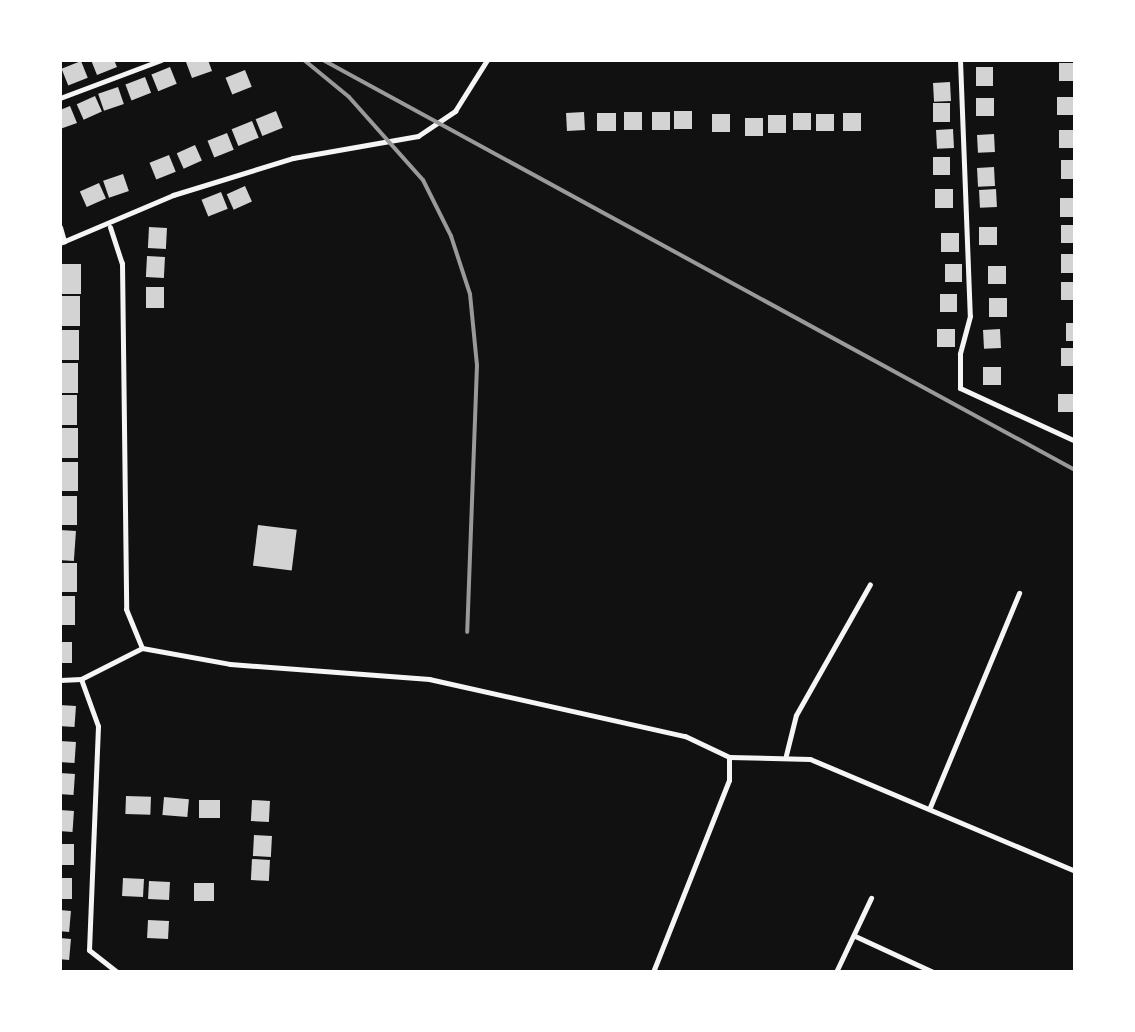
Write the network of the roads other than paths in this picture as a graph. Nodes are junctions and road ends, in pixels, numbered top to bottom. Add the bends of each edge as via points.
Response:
1 (161, 60) edge
2 (487, 60) edge
3 (960, 60) edge
4 (60, 98) edge
5 (110, 226) junction
6 (60, 227) edge
7 (62, 242) edge
8 (1075, 441) edge
9 (870, 584) dead end
10 (1018, 592) dead end
11 (142, 648) junction
12 (81, 679) junction
13 (60, 680) edge
14 (785, 756) junction
15 (729, 757) junction
16 (930, 807) junction
17 (1075, 872) edge
18 (871, 898) dead end
19 (855, 936) junction
20 (655, 971) edge
21 (118, 972) edge
22 (836, 972) edge
23 (933, 972) edge

1 - 4 street
2 - 5 street via 455,111 418,136 293,158 173,195
3 - 8 street via 970,316 960,388
5 - 7 street
5 - 11 street via 122,263 126,609
6 - 7 street
9 - 14 street via 796,715
10 - 16 street
11 - 12 street
11 - 15 street via 230,664 428,680 685,736
12 - 13 street
12 - 21 street via 98,726 89,950
14 - 15 street
14 - 16 street via 810,758
15 - 20 street via 729,780
16 - 17 street
18 - 19 street
19 - 22 street
19 - 23 street

